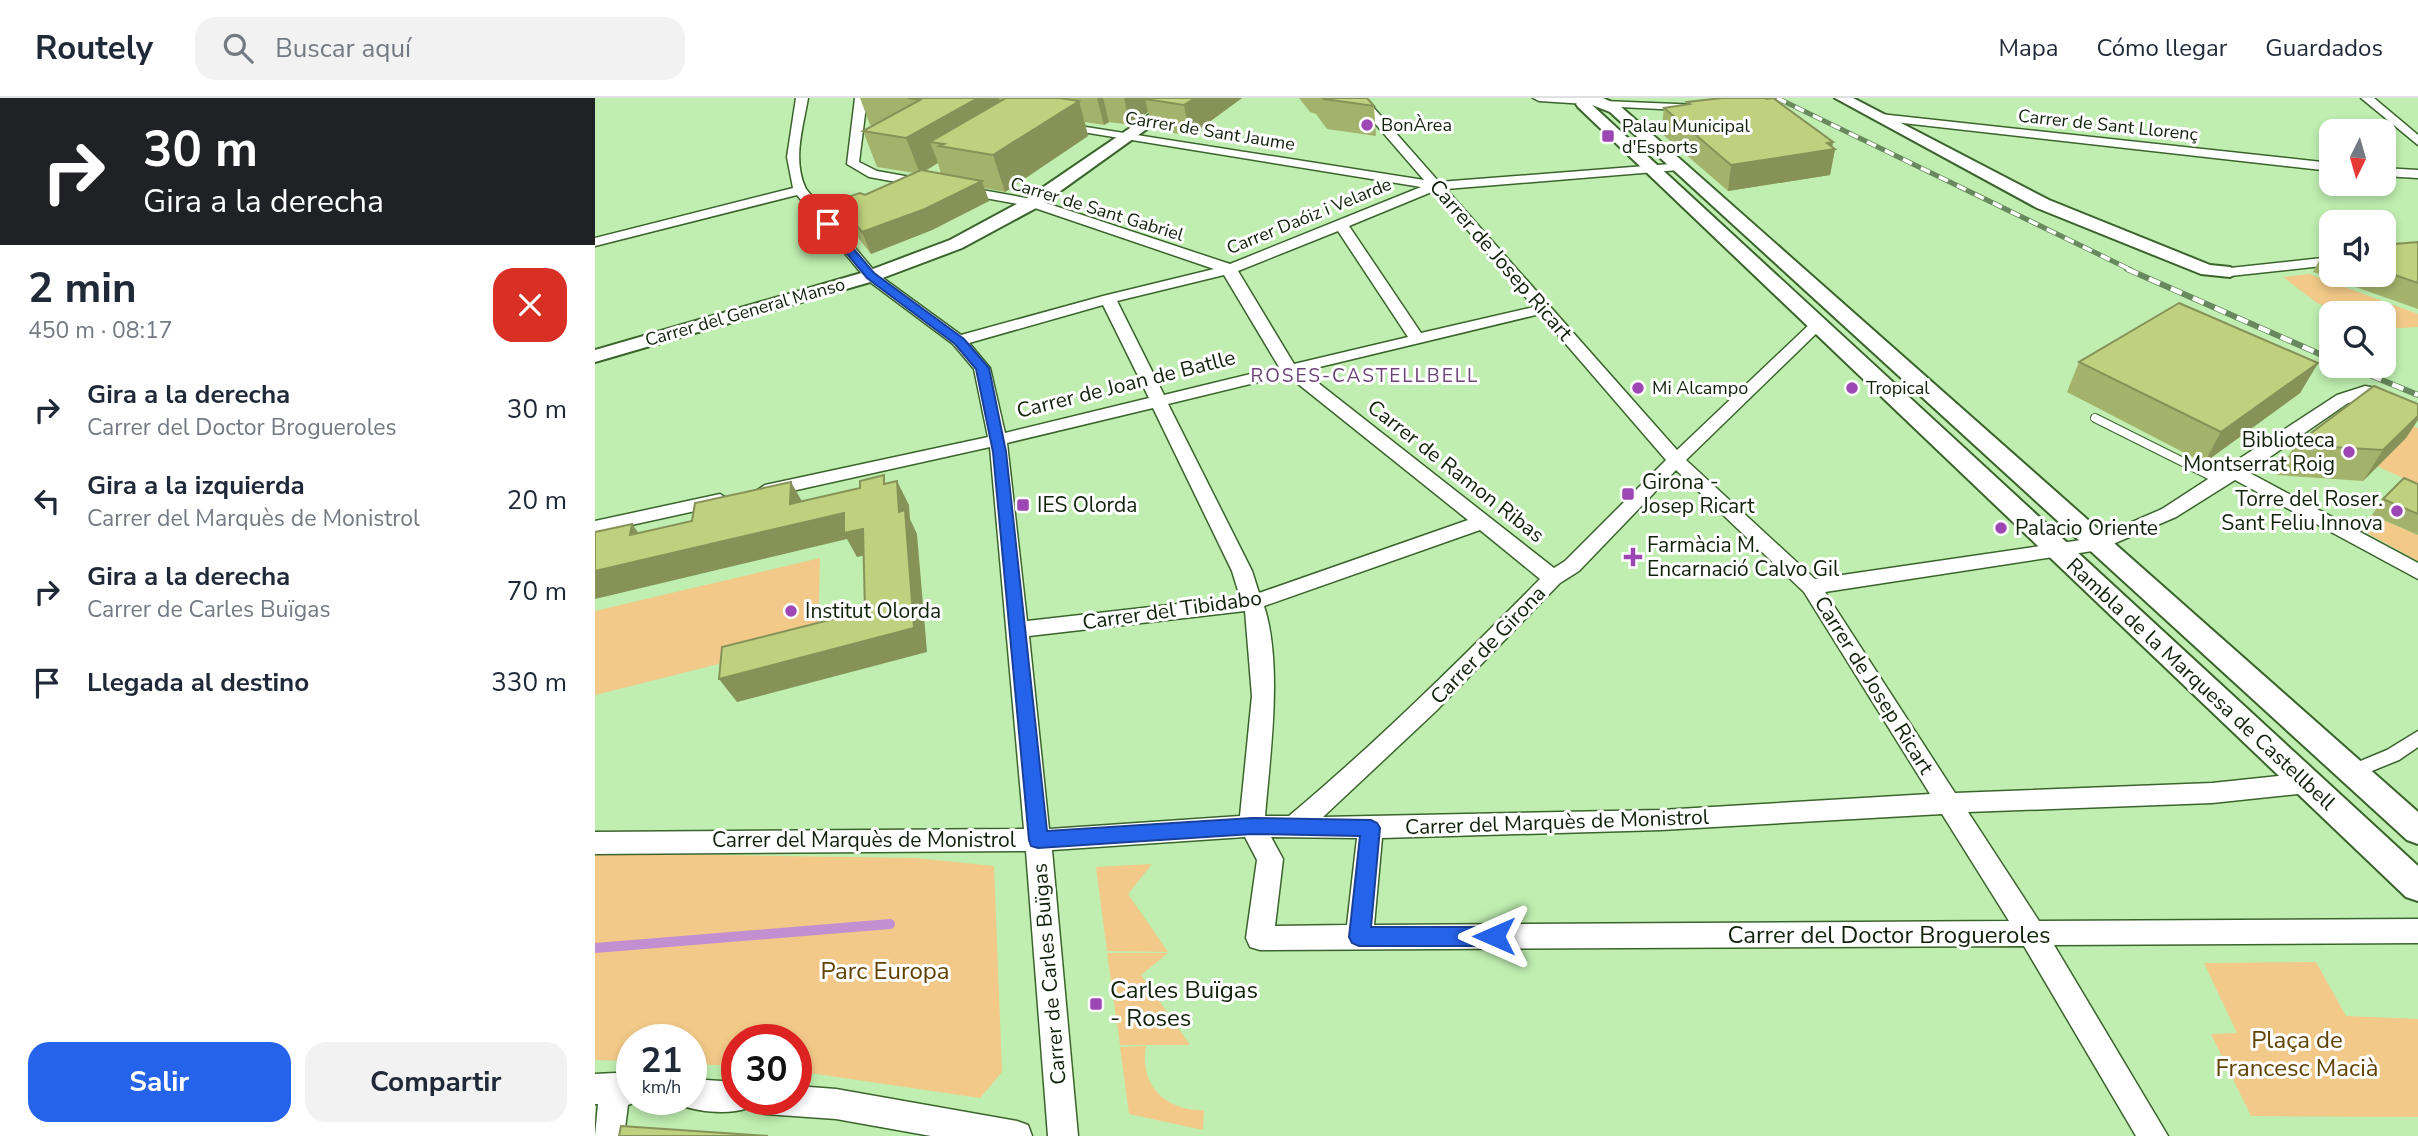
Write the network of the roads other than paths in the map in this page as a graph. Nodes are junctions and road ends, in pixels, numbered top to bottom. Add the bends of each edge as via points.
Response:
1 (802, 98) edge
2 (860, 98) edge
3 (1169, 98) edge
4 (1184, 98) edge
5 (1359, 98) edge
6 (1539, 98) edge
7 (1842, 98) edge
8 (2367, 98) edge
9 (1594, 102) edge
10 (1719, 109) edge
11 (1880, 118) junction
12 (1040, 121) edge
13 (1123, 135) junction
14 (2418, 141) edge
15 (1679, 166) junction
16 (2319, 166) edge
17 (1652, 169) junction
18 (2396, 173) edge
19 (2418, 174) edge
20 (928, 180) junction
21 (1436, 186) junction
22 (800, 190) junction
23 (911, 193) edge
24 (1025, 201) junction
25 (843, 220) edge
26 (828, 224) junction
27 (1341, 225) junction
28 (595, 243) edge
29 (2319, 262) edge
30 (1231, 269) junction
31 (867, 272) junction
32 (2229, 272) joint
33 (1108, 299) junction
34 (1543, 309) junction
35 (1818, 324) junction
36 (1416, 337) junction
37 (959, 341) junction
38 (595, 346) edge
39 (595, 356) edge
40 (1288, 368) junction
41 (1157, 400) junction
42 (2382, 406) edge
43 (2095, 418) dead end
44 (998, 438) junction
45 (1676, 460) junction
46 (2228, 477) junction
47 (1483, 522) junction
48 (595, 527) edge
49 (2099, 544) junction
50 (2059, 551) junction
51 (2418, 572) edge
52 (1553, 578) junction
53 (1811, 587) junction
54 (1252, 603) junction
55 (1017, 630) junction
56 (2418, 738) edge
57 (2352, 772) junction
58 (2308, 783) junction
59 (1949, 803) junction
60 (1296, 825) junction
61 (1252, 826) junction
62 (1371, 828) junction
63 (2418, 831) edge
64 (1038, 840) junction
65 (595, 843) edge
66 (2418, 887) edge
67 (2418, 931) edge
68 (2032, 934) junction
69 (1359, 937) junction
70 (614, 1089) edge
71 (812, 1102) edge
72 (609, 1136) edge
73 (1017, 1136) edge
74 (1063, 1136) edge
75 (2153, 1136) edge

1 - 22 street via 795,145 795,182
2 - 20 street, Carrer de Sant Gabriel via 853,163 873,174
3 - 13 street, Carrer del General Manso
4 - 13 street, Carrer del General Manso
5 - 21 street, Carrer de Josep Ricart
6 - 9 street
7 - 11 street
8 - 14 street
9 - 10 street
9 - 15 street, Rambla de la Marquesa de Castellbell via 1615,109
9 - 17 street, Rambla de la Marquesa de Castellbell
11 - 16 street, Carrer de Sant Llorenç
11 - 32 street via 2069,216 2207,270
12 - 13 street, Carrer de Sant Jaume
13 - 21 street, Carrer de Sant Jaume
13 - 24 street, Carrer del General Manso
15 - 17 street, Carrer Daóiz i Velarde
15 - 49 street, Rambla de la Marquesa de Castellbell
17 - 21 street, Carrer Daóiz i Velarde
17 - 35 street, Rambla de la Marquesa de Castellbell
18 - 19 street
20 - 23 street
20 - 24 street, Carrer de Sant Gabriel
21 - 27 street, Carrer Daóiz i Velarde
21 - 34 street, Carrer de Josep Ricart
22 - 26 street, Carrer de Carles Buïgas
22 - 28 street
24 - 30 street, Carrer de Sant Gabriel
24 - 31 street, Carrer del General Manso via 956,244
25 - 26 street
26 - 31 street, Carrer de Carles Buïgas
27 - 30 street, Carrer Daóiz i Velarde
27 - 36 street
29 - 32 street
30 - 33 street, Carrer Daóiz i Velarde
30 - 40 street, Carrer de Ramon Ribas
31 - 37 street, Carrer de Carles Buïgas
31 - 38 street, Carrer del General Manso
31 - 39 street, Carrer del General Manso
33 - 37 street, Carrer Daóiz i Velarde
33 - 41 street
34 - 36 street, Carrer de Joan de Batlle
34 - 45 street, Carrer de Josep Ricart
35 - 45 street, Carrer de Girona
35 - 50 street, Rambla de la Marquesa de Castellbell
36 - 40 street, Carrer de Joan de Batlle
37 - 44 street, Carrer de Carles Buïgas via 982,368
40 - 41 street, Carrer de Joan de Batlle
40 - 47 street, Carrer de Ramon Ribas
41 - 44 street, Carrer de Joan de Batlle
41 - 54 street via 1242,571
42 - 46 street via 2362,393 2343,399
43 - 46 lane
44 - 48 street, Carrer de Joan de Batlle
44 - 55 street, Carrer de Carles Buïgas
45 - 52 street, Carrer de Girona via 1572,566
45 - 53 street, Carrer de Josep Ricart
46 - 49 street via 2169,513
46 - 51 street
47 - 52 street, Carrer de Ramon Ribas
47 - 54 street, Carrer del Tibidabo
49 - 50 street
49 - 57 street, Rambla de la Marquesa de Castellbell
50 - 53 street
50 - 58 street, Rambla de la Marquesa de Castellbell
52 - 60 street, Carrer de Girona via 1446,689
53 - 59 street, Carrer de Josep Ricart
54 - 55 street, Carrer del Tibidabo
54 - 61 street via 1258,620 1263,696
55 - 64 street, Carrer de Carles Buïgas
56 - 57 street via 2393,755
57 - 63 street, Rambla de la Marquesa de Castellbell
58 - 59 street, Carrer del Marquès de Monistrol via 2200,794
58 - 66 street, Rambla de la Marquesa de Castellbell
59 - 62 street, Carrer del Marquès de Monistrol via 1661,820
59 - 68 street, Carrer de Josep Ricart
60 - 61 street, Carrer del Marquès de Monistrol
60 - 62 street, Carrer del Marquès de Monistrol
61 - 64 street, Carrer del Marquès de Monistrol
61 - 69 street, Carrer del Doctor Brogueroles via 1270,859 1260,938
62 - 69 street
64 - 65 street, Carrer del Marquès de Monistrol
64 - 74 street, Carrer de Carles Buïgas
67 - 68 street, Carrer del Doctor Brogueroles
68 - 69 street, Carrer del Doctor Brogueroles
68 - 75 street, Carrer de Josep Ricart
70 - 72 street
71 - 73 street

